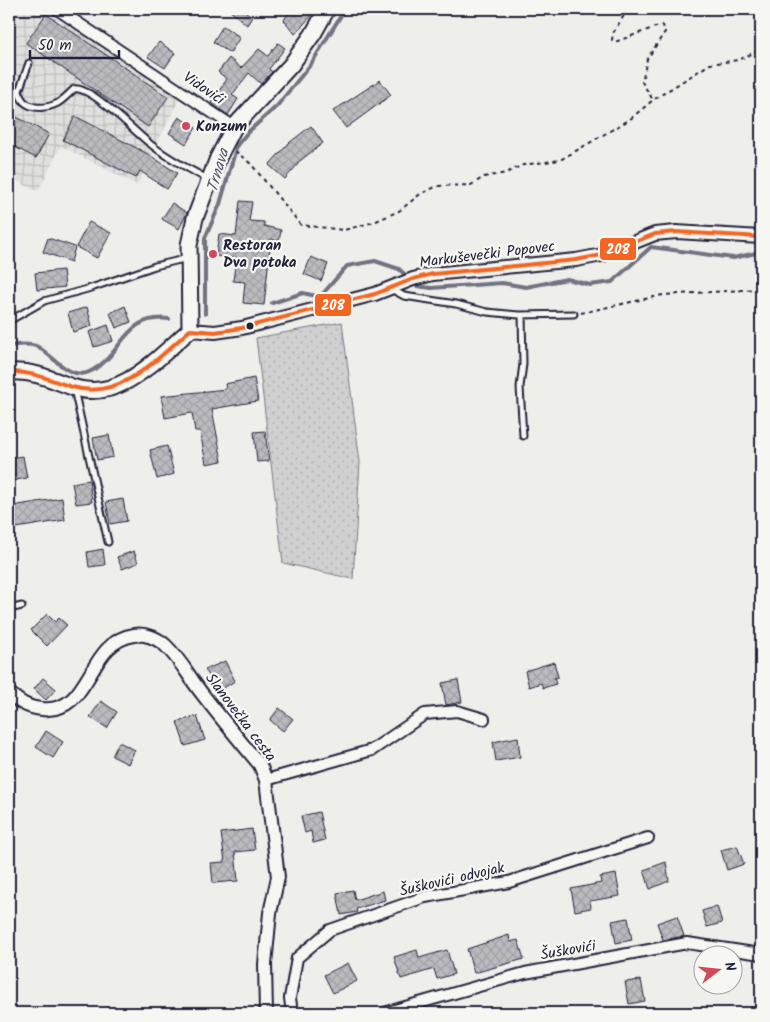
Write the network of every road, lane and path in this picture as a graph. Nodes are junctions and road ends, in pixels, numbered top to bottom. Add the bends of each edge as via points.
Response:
1 (57, 9) edge
2 (327, 9) edge
3 (589, 9) edge
4 (594, 9) edge
5 (628, 9) edge
6 (761, 49) edge
7 (29, 63) dead end
8 (653, 100) junction
9 (234, 127) junction
10 (237, 152) dead end
11 (209, 181) junction
12 (761, 237) edge
13 (188, 258) junction
14 (395, 287) junction
15 (761, 288) edge
16 (574, 314) joint
17 (522, 316) junction
18 (9, 321) edge
19 (190, 330) junction
20 (9, 372) edge
21 (74, 388) junction
22 (523, 436) dead end
23 (108, 542) dead end
24 (22, 606) dead end
25 (9, 609) edge
26 (9, 693) edge
27 (484, 718) dead end
28 (266, 780) junction
29 (648, 838) dead end
30 (761, 954) edge
31 (266, 1013) edge
32 (292, 1013) edge
33 (384, 1013) edge

1 - 9 street, Vidovići
2 - 9 main road via 291,65
3 - 4 path
5 - 8 path via 612,40 616,42 661,25 665,28 647,59 642,82
6 - 8 path via 739,60 710,64
7 - 11 lane via 19,91 23,102 45,108 61,101 74,89 84,90 121,116 148,143
8 - 10 path via 628,120 560,160 524,165 484,177 471,185 437,186 399,211 344,230 301,225 251,164
9 - 11 main road
11 - 13 main road via 195,218
12 - 14 street, Markuševečki Popovec via 676,232 655,234 602,255 432,274
13 - 18 lane via 44,300
13 - 19 main road
14 - 17 lane via 404,296
14 - 19 street, Markuševečki Popovec via 242,328 215,332
15 - 16 path via 663,295
16 - 17 lane
17 - 22 lane via 520,387
19 - 21 main road via 123,384 95,392
20 - 21 main road via 35,374
21 - 23 lane
24 - 25 lane
26 - 28 street, Slanovečka cesta via 29,708 50,710 64,706 84,685 107,647 135,635 150,636 164,644 184,665 198,689 260,765
27 - 28 street via 457,711 425,714 372,750
28 - 31 street, Slanovečka cesta via 278,877 270,913 265,964
29 - 32 street, Šuškovići odvojak via 509,882 425,897 330,930 296,958 290,998
30 - 33 street, Šuškovići via 688,943 525,972

